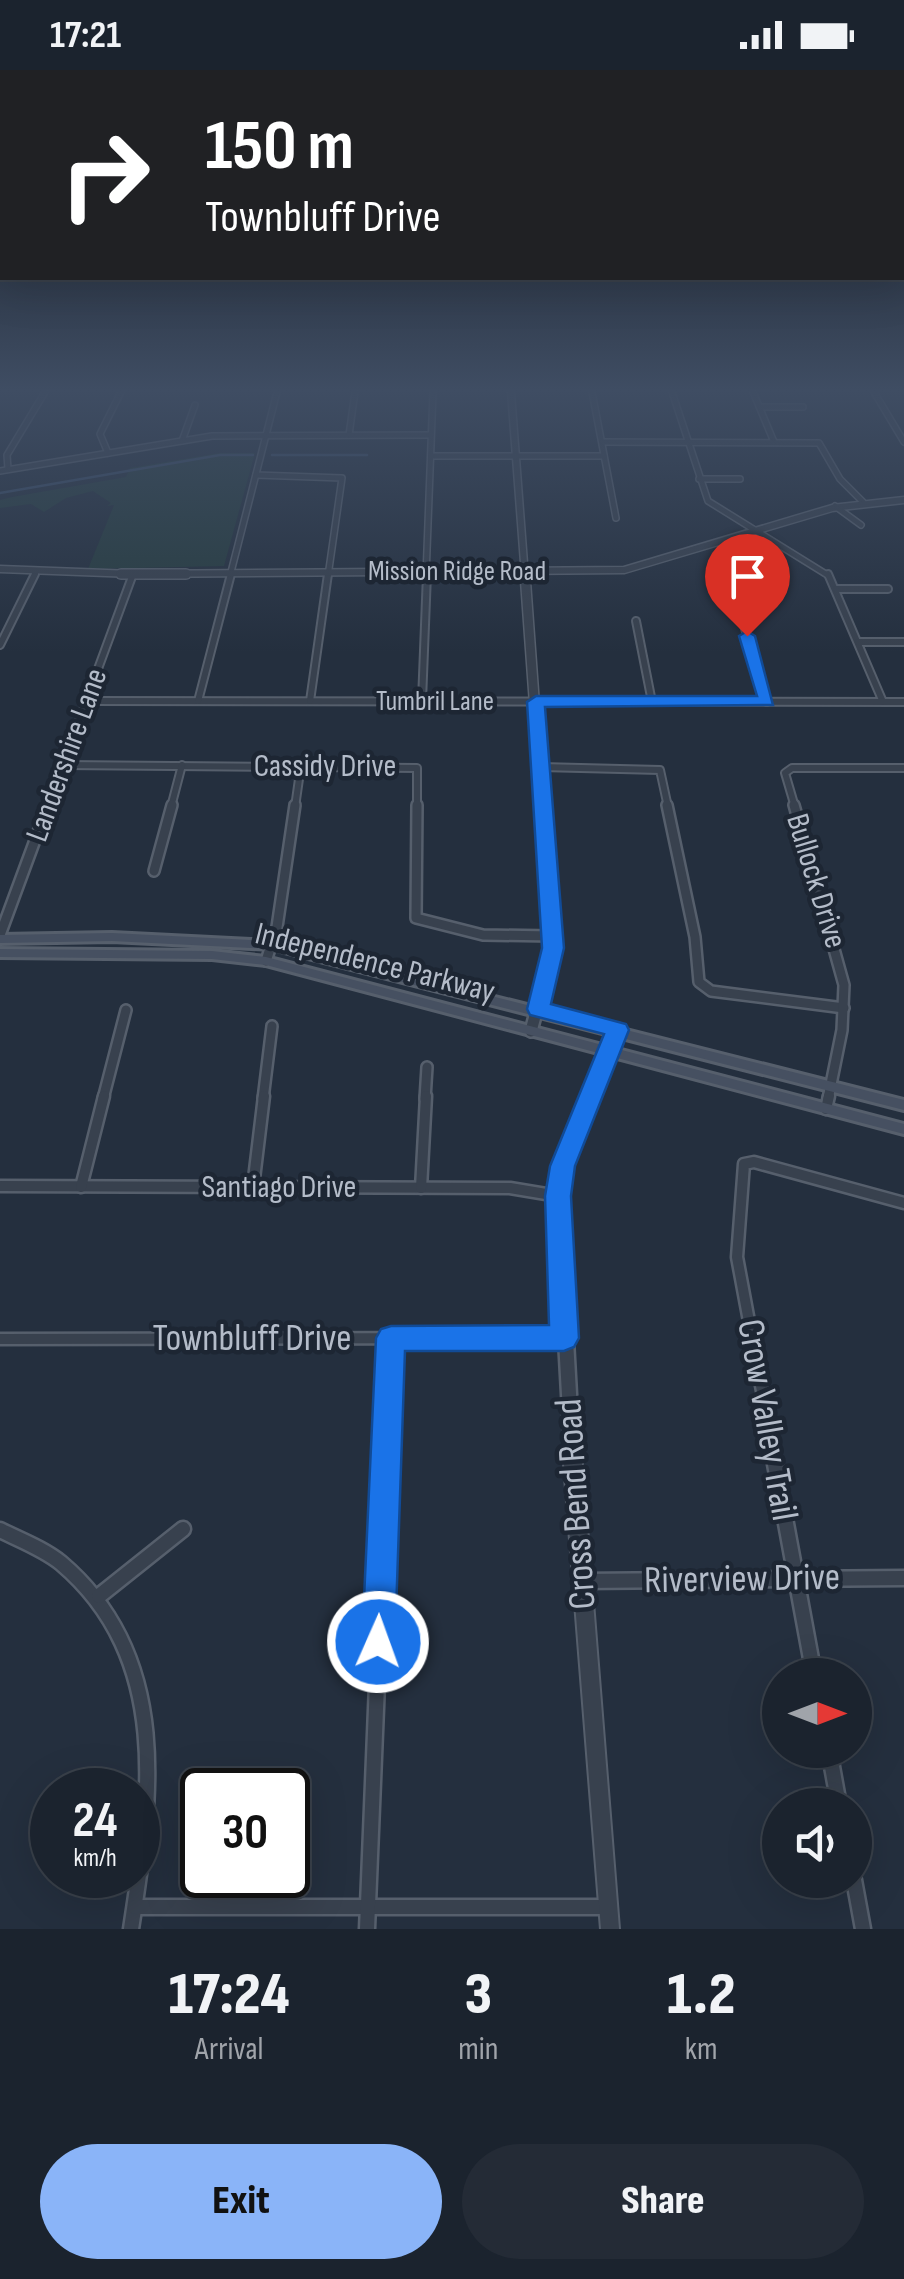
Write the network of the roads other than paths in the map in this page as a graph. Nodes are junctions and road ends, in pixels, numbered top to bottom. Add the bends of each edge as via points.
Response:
1 (699, 478) edge
2 (255, 479) edge
3 (342, 479) edge
4 (430, 479) edge
5 (518, 479) edge
6 (608, 479) edge
7 (730, 479) edge
8 (740, 479) dead end
9 (840, 479) edge
10 (904, 500) edge
11 (862, 502) junction
12 (835, 506) junction
13 (616, 518) dead end
14 (861, 525) dead end
15 (755, 530) junction
16 (0, 568) edge
17 (231, 571) junction
18 (329, 571) junction
19 (426, 571) junction
20 (526, 572) junction
21 (34, 573) junction
22 (133, 574) junction
23 (836, 589) junction
24 (888, 589) dead end
25 (737, 602) dead end
26 (636, 621) dead end
27 (858, 642) junction
28 (904, 642) edge
29 (0, 645) edge
30 (86, 701) junction
31 (198, 701) junction
32 (310, 701) junction
33 (422, 701) junction
34 (536, 702) junction
35 (652, 702) junction
36 (767, 702) junction
37 (884, 702) junction
38 (904, 702) edge
39 (63, 765) junction
40 (182, 765) junction
41 (301, 765) junction
42 (541, 767) junction
43 (904, 768) edge
44 (154, 870) dead end
45 (552, 936) junction
46 (0, 937) edge
47 (274, 944) junction
48 (0, 953) edge
49 (266, 961) junction
50 (844, 1008) junction
51 (538, 1009) junction
52 (126, 1010) dead end
53 (272, 1026) dead end
54 (618, 1030) junction
55 (531, 1031) junction
56 (609, 1051) junction
57 (427, 1067) dead end
58 (832, 1086) junction
59 (904, 1105) edge
60 (826, 1109) junction
61 (904, 1128) edge
62 (0, 1186) edge
63 (81, 1186) junction
64 (253, 1186) junction
65 (421, 1188) junction
66 (558, 1196) junction
67 (904, 1203) edge
68 (391, 1338) junction
69 (564, 1338) junction
70 (0, 1339) edge
71 (183, 1529) dead end
72 (0, 1530) edge
73 (904, 1578) edge
74 (796, 1579) junction
75 (580, 1581) junction
76 (99, 1596) junction
77 (811, 1658) edge
78 (857, 1898) edge
79 (135, 1907) junction
80 (368, 1907) junction
81 (608, 1907) junction
82 (131, 1929) edge
83 (367, 1929) edge
84 (610, 1929) edge
85 (863, 1929) edge

1 - 15 street via 713,506
2 - 17 street
3 - 18 street
4 - 19 street
5 - 20 street
6 - 13 street
7 - 8 street
9 - 11 street
10 - 11 street, Mission Ridge Road
11 - 12 street, Mission Ridge Road
12 - 14 street
12 - 15 street, Mission Ridge Road
15 - 20 street, Mission Ridge Road via 640,568
15 - 23 street via 820,566
16 - 21 street, Mission Ridge Road
17 - 18 street, Mission Ridge Road
17 - 22 street, Mission Ridge Road
17 - 31 street
18 - 19 street, Mission Ridge Road
18 - 32 street
19 - 20 street, Mission Ridge Road
19 - 33 street
20 - 34 street
21 - 22 street, Mission Ridge Road
21 - 29 street
22 - 30 street, Landershire Lane
23 - 24 street
23 - 27 street
25 - 36 street
26 - 35 street
27 - 28 street
27 - 37 street
30 - 31 street, Tumbril Lane
30 - 39 street, Landershire Lane
31 - 32 street, Tumbril Lane
32 - 33 street, Tumbril Lane
33 - 34 street, Tumbril Lane
34 - 35 street, Tumbril Lane
34 - 42 street
35 - 36 street, Tumbril Lane
36 - 37 street, Tumbril Lane
37 - 38 street, Tumbril Lane
39 - 40 street, Cassidy Drive
39 - 46 street, Landershire Lane
40 - 41 street, Cassidy Drive
40 - 44 street
41 - 45 street, Cassidy Drive via 416,768 416,918 483,934
41 - 47 street
42 - 45 street
42 - 50 street via 660,770 700,982 712,992
43 - 50 street, Bullock Drive via 792,768 785,774 838,950
45 - 51 street
46 - 47 main road, Independence Parkway
47 - 49 street
47 - 51 main road, Independence Parkway
48 - 49 main road, Independence Parkway via 212,954
49 - 55 main road, Independence Parkway
50 - 58 street, Bullock Drive
51 - 54 main road, Independence Parkway
51 - 55 street
52 - 63 street
53 - 64 street
54 - 56 street, Cross Bend Road
54 - 58 main road, Independence Parkway
55 - 56 main road, Independence Parkway
56 - 60 main road, Independence Parkway
56 - 66 street, Cross Bend Road via 570,1143
57 - 65 street
58 - 59 main road, Independence Parkway
58 - 60 street, Bullock Drive
60 - 61 main road, Independence Parkway
62 - 63 street, Santiago Drive
63 - 64 street, Santiago Drive
64 - 65 street, Santiago Drive
65 - 66 street, Santiago Drive via 510,1188
66 - 69 street, Cross Bend Road
67 - 74 street, Crow Valley Trail via 744,1164 737,1257
68 - 69 street, Townbluff Drive
68 - 70 street, Townbluff Drive
68 - 80 street
69 - 75 street, Cross Bend Road
71 - 76 street
72 - 76 street via 48,1552
73 - 74 street, Riverview Drive
74 - 75 street, Riverview Drive
74 - 77 street, Crow Valley Trail
75 - 81 street, Cross Bend Road
76 - 79 street via 137,1673 148,1731 147,1815
78 - 85 street
79 - 80 street
79 - 82 street
80 - 81 street
80 - 83 street
81 - 84 street, Cross Bend Road

